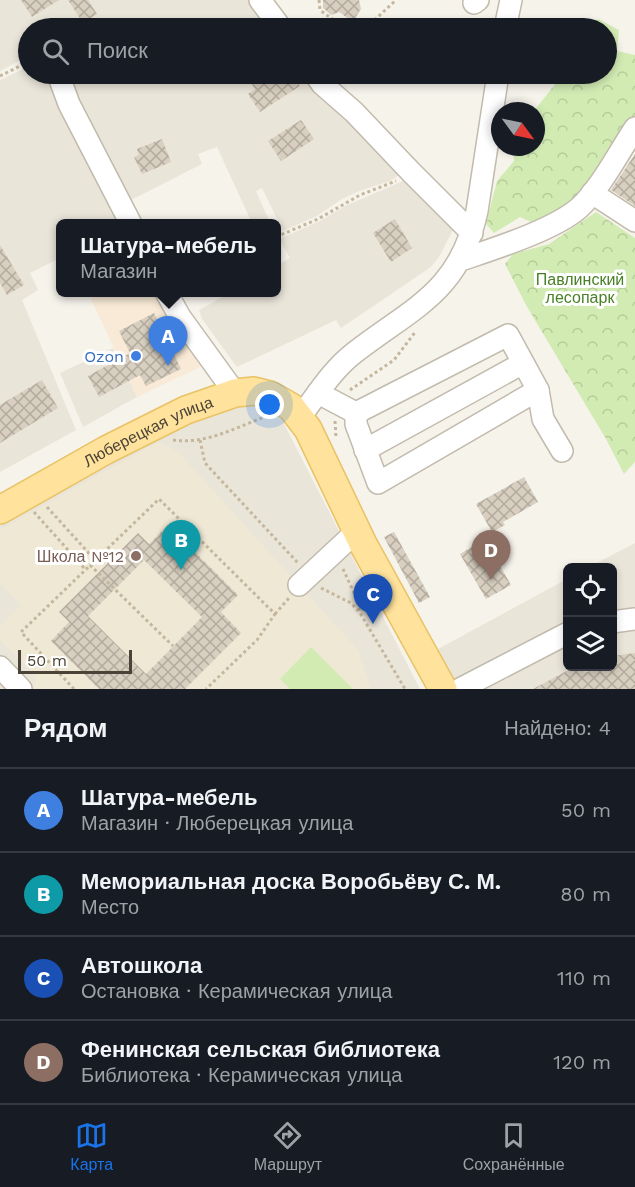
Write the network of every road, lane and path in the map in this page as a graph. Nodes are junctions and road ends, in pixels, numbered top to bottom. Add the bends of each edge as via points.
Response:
1 (260, 0) edge
2 (320, 0) edge
3 (396, 0) edge
4 (511, 0) edge
5 (274, 18) edge
6 (330, 18) edge
7 (377, 18) edge
8 (507, 18) edge
9 (18, 67) edge
10 (0, 76) edge
11 (62, 84) edge
12 (322, 84) edge
13 (496, 84) edge
14 (635, 128) edge
15 (411, 172) junction
16 (592, 193) junction
17 (128, 219) edge
18 (635, 221) edge
19 (472, 233) junction
20 (281, 235) edge
21 (461, 260) junction
22 (169, 297) edge
23 (420, 326) dead end
24 (523, 363) junction
25 (538, 390) junction
26 (235, 393) junction
27 (318, 393) junction
28 (347, 408) junction
29 (296, 412) junction
30 (211, 437) dead end
31 (200, 440) dead end
32 (365, 450) junction
33 (562, 451) dead end
34 (45, 505) dead end
35 (29, 508) dead end
36 (0, 510) edge
37 (357, 531) junction
38 (335, 551) junction
39 (95, 560) junction
40 (90, 565) junction
41 (85, 569) junction
42 (304, 580) junction
43 (360, 613) junction
44 (635, 619) edge
45 (617, 621) edge
46 (563, 635) edge
47 (173, 646) dead end
48 (0, 667) edge
49 (21, 689) edge
50 (74, 689) edge
51 (206, 689) edge
52 (405, 689) edge
53 (443, 689) edge
54 (460, 689) edge

1 - 5 street
2 - 6 path via 320,10
3 - 7 path
4 - 8 street
9 - 10 path
11 - 17 street
12 - 15 street
13 - 19 street
14 - 16 street
15 - 19 street
15 - 20 path
16 - 18 street
16 - 21 street via 561,222
19 - 21 street
21 - 27 street via 440,287 415,310 352,354
22 - 26 street
23 - 28 path via 394,360 345,393
24 - 25 street
24 - 28 street via 508,335
24 - 32 street
25 - 32 street via 378,483
25 - 33 street via 543,419
26 - 29 main road, Люберецкая улица via 254,391 270,395
26 - 36 main road, Люберецкая улица via 150,427
27 - 28 street
27 - 29 street
28 - 32 street
29 - 30 path
29 - 37 main road
31 - 42 path via 205,463
34 - 39 path
35 - 41 path
37 - 38 street
37 - 53 main road
38 - 42 street
38 - 43 path
39 - 40 path
39 - 51 path via 159,499 275,614 257,640
40 - 41 path
40 - 47 path
41 - 50 path via 21,632
42 - 43 path via 351,603
43 - 52 path
44 - 45 street
46 - 54 street
48 - 49 street

